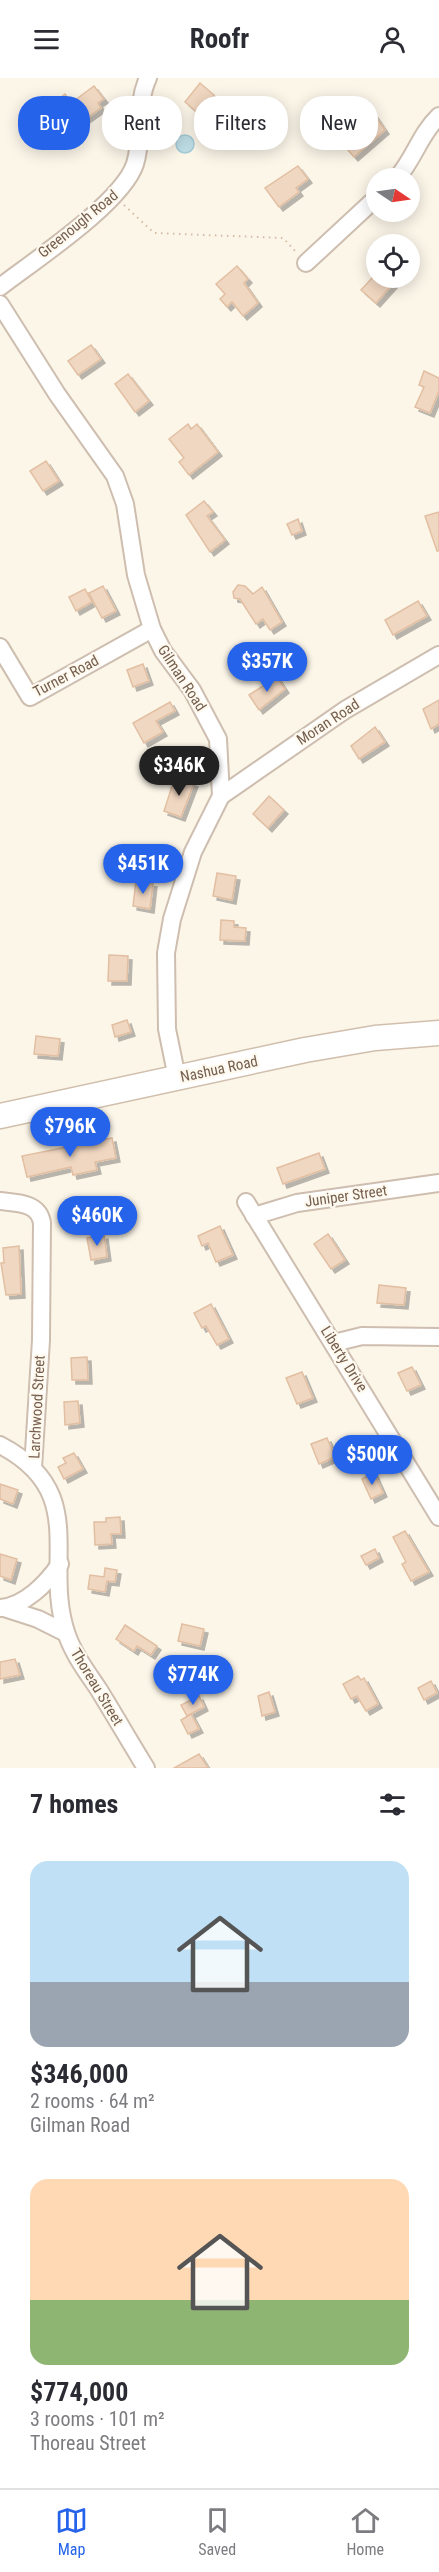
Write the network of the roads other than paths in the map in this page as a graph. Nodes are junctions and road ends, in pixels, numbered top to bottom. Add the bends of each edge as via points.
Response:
1 (148, 78) edge
2 (439, 116) edge
3 (405, 168) edge
4 (366, 207) edge
5 (306, 263) road end
6 (0, 287) edge
7 (0, 304) edge
8 (152, 629) junction
9 (0, 647) edge
10 (439, 655) edge
11 (221, 796) junction
12 (439, 1033) edge
13 (177, 1078) junction
14 (0, 1116) edge
15 (439, 1183) edge
16 (0, 1201) edge
17 (250, 1209) joint
18 (439, 1337) edge
19 (334, 1343) junction
20 (0, 1445) edge
21 (33, 1468) junction
22 (433, 1496) edge
23 (439, 1517) edge
24 (60, 1564) junction
25 (2, 1608) edge
26 (66, 1633) junction
27 (146, 1768) edge

1 - 6 street, Greenough Road via 141,96 136,160 131,174 115,194
2 - 3 street
4 - 5 street
7 - 8 street, Gilman Road via 115,476 125,504 136,575
8 - 9 street, Turner Road via 30,697
8 - 11 street, Gilman Road via 214,728 220,752
10 - 11 street, Moran Road via 345,710
11 - 13 street, Gilman Road via 193,852 172,919 165,982 166,1029
12 - 13 main road, Nashua Road via 343,1043
13 - 14 main road, Nashua Road
15 - 17 street, Juniper Street
16 - 21 street, Larchwood Street via 26,1204 41,1217 37,1442
17 - 19 street, Liberty Drive
18 - 19 street via 362,1336
19 - 22 street, Liberty Drive
20 - 21 street
21 - 24 street, Larchwood Street via 56,1509
22 - 23 street, Liberty Drive
24 - 25 street via 41,1588
24 - 26 street, Thoreau Street
25 - 26 street
26 - 27 street, Thoreau Street

